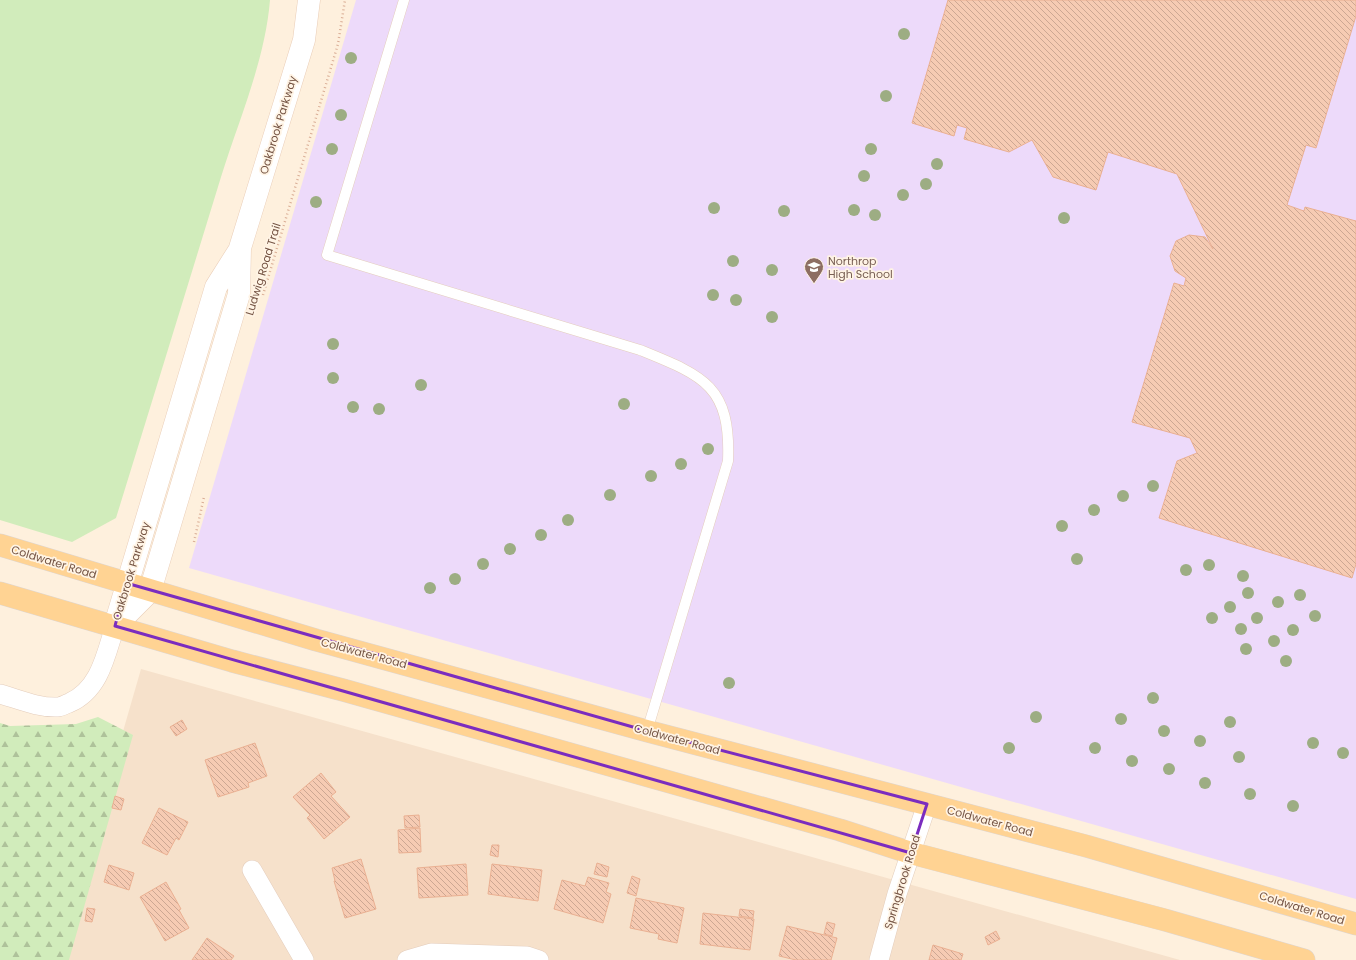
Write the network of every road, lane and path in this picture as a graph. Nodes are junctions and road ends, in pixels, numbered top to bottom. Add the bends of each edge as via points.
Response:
1 (309, 0) edge
2 (345, 0) edge
3 (404, 0) edge
4 (240, 248) junction
5 (263, 297) dead end
6 (204, 496) dead end
7 (194, 542) dead end
8 (0, 546) edge
9 (126, 584) junction
10 (150, 591) junction
11 (0, 593) edge
12 (115, 626) junction
13 (0, 694) edge
14 (647, 731) junction
15 (927, 804) junction
16 (912, 852) junction
17 (252, 870) dead end
18 (1356, 924) edge
19 (304, 960) edge
20 (407, 960) edge
21 (539, 960) edge
22 (879, 960) edge
23 (1304, 960) edge

1 - 4 main road, Oakbrook Parkway via 304,40
2 - 5 path, Ludwig Road Trail via 338,44
3 - 14 lane via 327,255 640,350 699,377 713,390 727,422 728,461
4 - 9 main road, Oakbrook Parkway via 216,287
4 - 10 main road, Oakbrook Parkway via 239,294
6 - 7 path
8 - 9 main road, Coldwater Road
9 - 10 main road, Coldwater Road
9 - 12 main road, Oakbrook Parkway
10 - 12 main road, Oakbrook Parkway
10 - 14 main road, Coldwater Road via 316,640
11 - 12 main road
12 - 13 street via 99,673 88,691 76,700 59,707 38,705
12 - 16 main road
14 - 15 main road, Coldwater Road
15 - 16 street, Springbrook Road
15 - 18 main road, Coldwater Road via 1094,848
16 - 22 street, Springbrook Road
16 - 23 main road
17 - 19 street
20 - 21 street via 431,953 527,956

